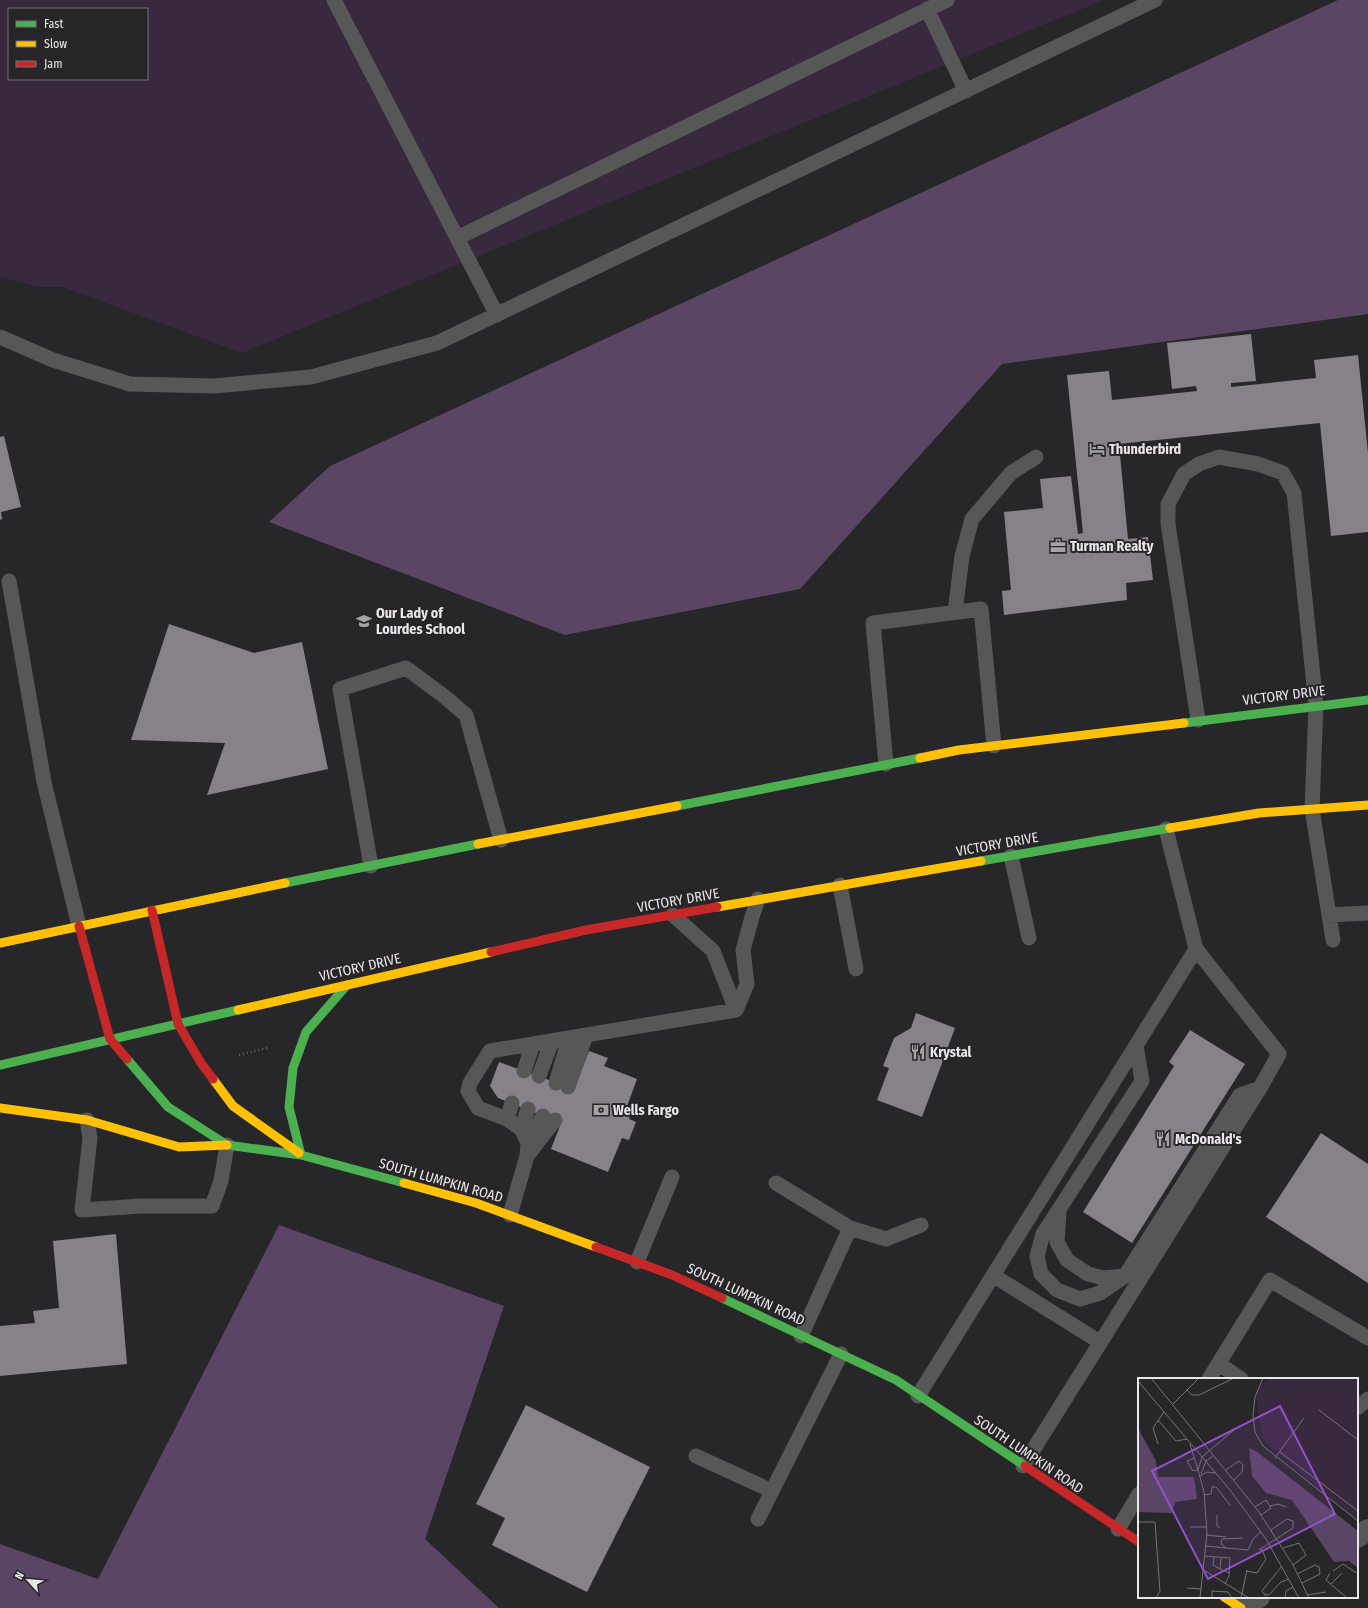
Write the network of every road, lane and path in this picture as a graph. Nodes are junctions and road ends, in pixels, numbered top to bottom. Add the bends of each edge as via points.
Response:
1 (334, 0) edge
2 (947, 0) edge
3 (1155, 0) edge
4 (928, 10) junction
5 (966, 91) junction
6 (457, 238) junction
7 (497, 315) junction
8 (0, 337) edge
9 (1036, 457) dead end
10 (9, 581) dead end
11 (955, 612) junction
12 (1368, 700) edge
13 (1316, 705) junction
14 (1198, 720) junction
15 (994, 746) junction
16 (886, 764) junction
17 (1368, 805) edge
18 (1312, 809) junction
19 (1166, 829) junction
20 (501, 840) junction
21 (1011, 856) junction
22 (371, 866) junction
23 (840, 885) junction
24 (758, 900) junction
25 (152, 910) junction
26 (1368, 913) edge
27 (673, 915) junction
28 (1329, 915) junction
29 (79, 926) junction
30 (1029, 938) dead end
31 (1333, 940) dead end
32 (0, 943) edge
33 (1196, 949) junction
34 (856, 969) dead end
35 (347, 985) junction
36 (736, 1010) junction
37 (178, 1024) junction
38 (586, 1035) junction
39 (569, 1038) junction
40 (110, 1039) junction
41 (552, 1041) junction
42 (534, 1044) junction
43 (1136, 1044) junction
44 (273, 1047) dead end
45 (240, 1055) dead end
46 (0, 1065) edge
47 (524, 1071) dead end
48 (539, 1076) dead end
49 (1260, 1088) junction
50 (512, 1103) dead end
51 (0, 1108) edge
52 (528, 1109) dead end
53 (549, 1118) dead end
54 (507, 1119) junction
55 (87, 1120) junction
56 (521, 1129) junction
57 (227, 1145) junction
58 (528, 1150) junction
59 (301, 1155) junction
60 (672, 1177) dead end
61 (776, 1183) dead end
62 (1059, 1210) junction
63 (510, 1215) junction
64 (921, 1225) dead end
65 (850, 1228) junction
66 (637, 1262) junction
67 (994, 1276) junction
68 (1125, 1276) junction
69 (801, 1336) junction
70 (1368, 1338) edge
71 (1100, 1342) junction
72 (841, 1354) junction
73 (1219, 1364) junction
74 (1210, 1378) edge
75 (1240, 1378) edge
76 (918, 1396) junction
77 (1368, 1399) edge
78 (1358, 1407) edge
79 (696, 1456) dead end
80 (1023, 1466) junction
81 (772, 1491) junction
82 (1138, 1496) edge
83 (758, 1518) dead end
84 (1118, 1528) junction
85 (1368, 1530) edge
86 (1358, 1536) edge
87 (1138, 1541) edge
88 (1226, 1598) edge
89 (1257, 1598) edge
90 (1241, 1608) edge

1 - 6 lane
2 - 4 lane
3 - 5 lane
4 - 5 lane
4 - 6 lane
5 - 7 lane
6 - 7 lane
7 - 8 lane via 437,343 310,377 214,386 130,384 53,360
9 - 11 lane via 1011,473 972,519 962,556
10 - 29 lane via 44,782
11 - 15 lane via 981,609
11 - 16 lane via 873,623
12 - 13 main road, VICTORY DRIVE
13 - 14 main road, VICTORY DRIVE
13 - 14 lane via 1294,493 1284,473 1258,464 1219,457 1199,464 1184,474 1168,504 1168,524
13 - 18 lane
14 - 15 main road, VICTORY DRIVE
15 - 16 main road, VICTORY DRIVE
16 - 20 main road, VICTORY DRIVE
17 - 18 main road, VICTORY DRIVE
18 - 19 main road, VICTORY DRIVE via 1259,812
18 - 28 lane
19 - 21 main road, VICTORY DRIVE
19 - 33 lane
20 - 22 main road, VICTORY DRIVE
20 - 22 lane via 466,715 406,668 340,689
21 - 23 main road, VICTORY DRIVE
21 - 30 lane
22 - 25 main road, VICTORY DRIVE
23 - 24 main road, VICTORY DRIVE
23 - 34 lane
24 - 27 main road, VICTORY DRIVE
24 - 36 lane via 743,950 747,984
25 - 29 main road, VICTORY DRIVE
25 - 37 main road, SOUTH LUMPKIN ROAD
26 - 28 lane
27 - 35 main road, VICTORY DRIVE via 586,930
27 - 36 lane via 713,951
28 - 31 lane
29 - 32 main road, VICTORY DRIVE
29 - 40 main road, SOUTH LUMPKIN ROAD
33 - 43 lane
33 - 49 lane via 1279,1054
35 - 37 main road, VICTORY DRIVE
35 - 59 main road via 306,1032 292,1068 288,1107
36 - 38 lane
37 - 40 main road, VICTORY DRIVE
37 - 59 main road, SOUTH LUMPKIN ROAD via 201,1063 233,1106
38 - 39 lane
38 - 39 lane via 562,1085
39 - 41 lane
40 - 46 main road, VICTORY DRIVE
40 - 57 main road, SOUTH LUMPKIN ROAD via 168,1107
41 - 42 lane
41 - 48 lane
42 - 47 lane
42 - 54 lane via 490,1051 470,1083 468,1090 478,1108
43 - 62 lane via 1142,1081
43 - 67 lane
44 - 45 path
49 - 68 lane via 1240,1095
49 - 71 lane
50 - 54 lane
51 - 55 main road
52 - 56 lane
53 - 58 lane
54 - 56 lane
55 - 57 main road via 179,1147
55 - 57 lane via 90,1138 82,1210 141,1206 212,1206 221,1180
56 - 58 lane
57 - 59 main road, SOUTH LUMPKIN ROAD
58 - 63 lane
59 - 63 main road, SOUTH LUMPKIN ROAD via 476,1202
60 - 66 lane
61 - 65 lane
62 - 68 lane via 1057,1242 1067,1260 1088,1274 1103,1278
62 - 68 lane via 1043,1234 1037,1256 1041,1274 1057,1290 1080,1299 1100,1293
63 - 66 main road, SOUTH LUMPKIN ROAD
64 - 65 lane via 886,1240
65 - 69 lane
66 - 69 main road, SOUTH LUMPKIN ROAD
67 - 71 lane
67 - 76 lane
69 - 72 main road, SOUTH LUMPKIN ROAD
70 - 73 lane via 1270,1280
71 - 80 lane
72 - 76 main road, SOUTH LUMPKIN ROAD via 896,1380
72 - 81 lane
73 - 74 lane
73 - 75 lane
76 - 80 main road, SOUTH LUMPKIN ROAD
77 - 78 lane
79 - 81 lane
80 - 84 main road, SOUTH LUMPKIN ROAD
81 - 83 lane
82 - 84 lane
84 - 87 main road, SOUTH LUMPKIN ROAD
85 - 86 street
88 - 90 main road
89 - 90 street

